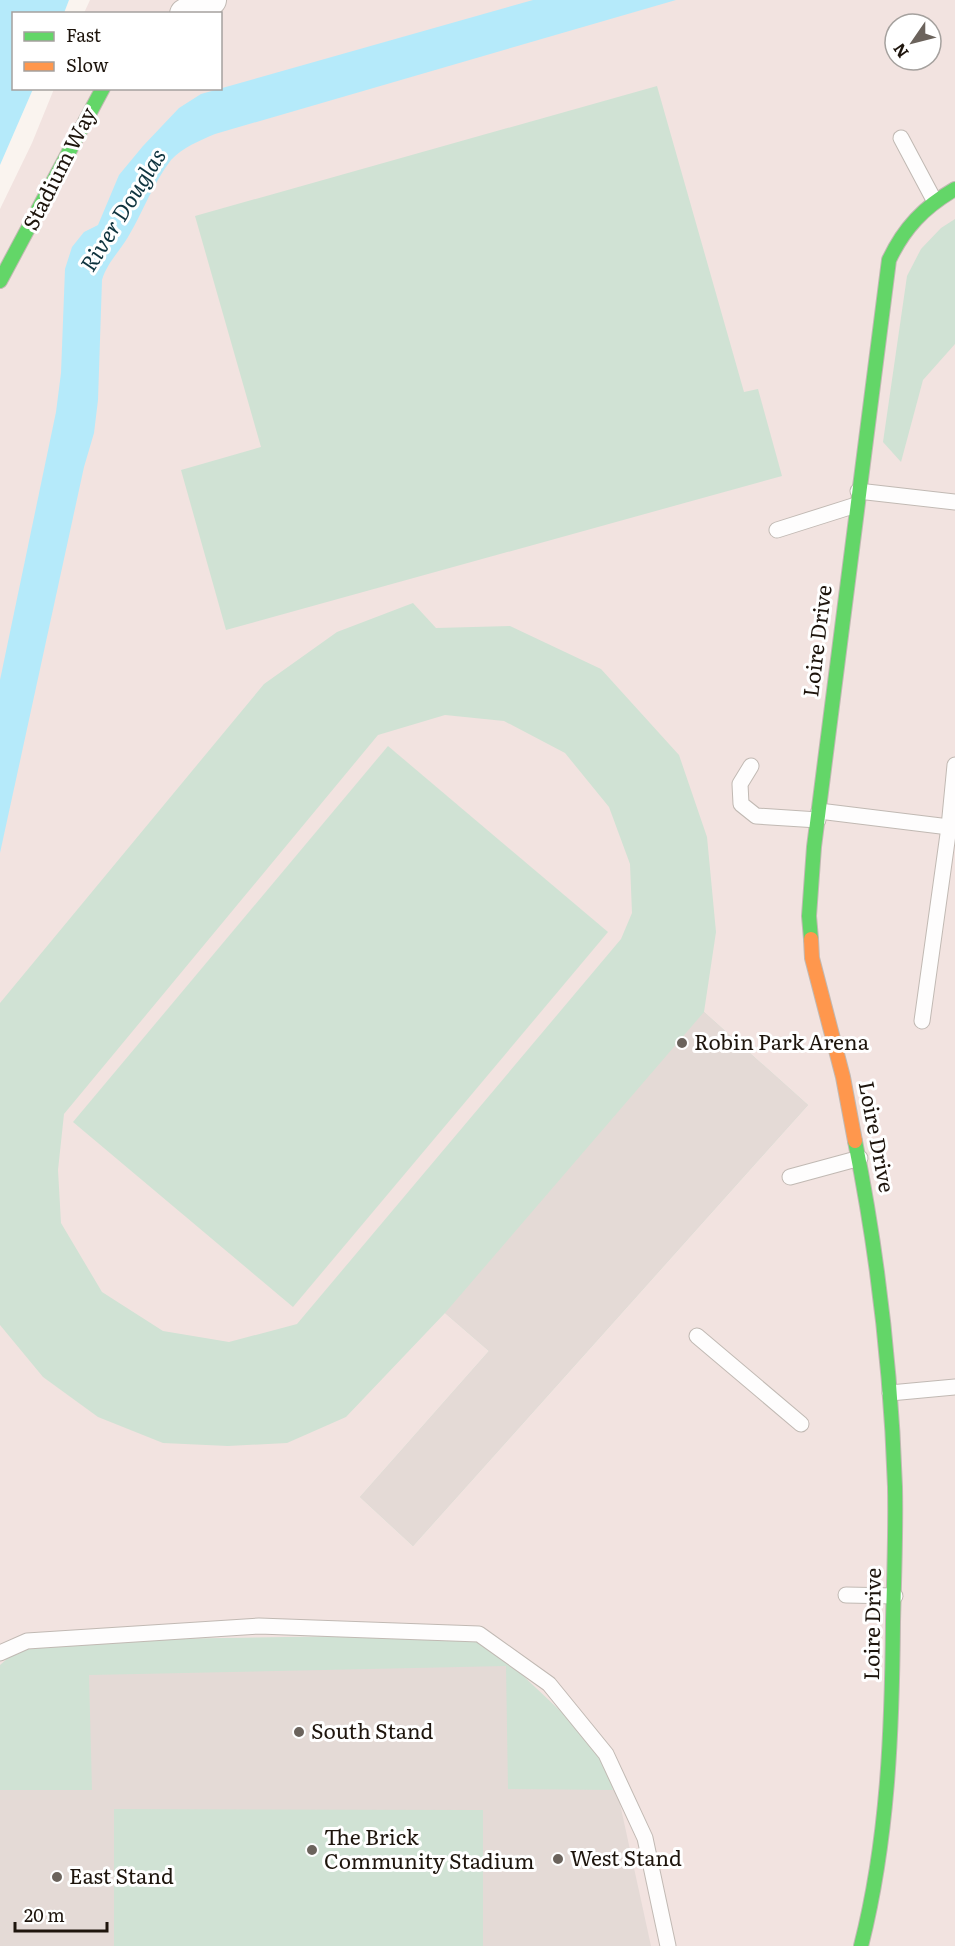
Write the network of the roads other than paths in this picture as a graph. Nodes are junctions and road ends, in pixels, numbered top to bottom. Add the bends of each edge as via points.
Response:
1 (211, 0) edge
2 (189, 12) edge
3 (102, 90) edge
4 (901, 138) dead end
5 (955, 189) edge
6 (934, 200) junction
7 (0, 281) edge
8 (857, 498) junction
9 (955, 502) edge
10 (777, 530) dead end
11 (955, 765) edge
12 (751, 766) dead end
13 (818, 815) junction
14 (949, 827) junction
15 (922, 1021) dead end
16 (860, 1158) junction
17 (790, 1177) dead end
18 (697, 1336) dead end
19 (955, 1387) edge
20 (890, 1393) junction
21 (801, 1424) dead end
22 (846, 1595) dead end
23 (895, 1596) junction
24 (0, 1653) edge
25 (668, 1946) edge
26 (861, 1946) edge

1 - 2 street
3 - 7 street, Stadium Way
4 - 6 lane
5 - 6 street, Loire Drive
6 - 8 street, Loire Drive via 902,232 889,260
8 - 9 lane
8 - 10 lane
8 - 13 street, Loire Drive
11 - 14 lane
12 - 13 lane via 740,784 741,804 756,816
13 - 14 lane
13 - 16 street, Loire Drive via 809,916 812,958
14 - 15 lane
16 - 17 lane
16 - 20 street, Loire Drive via 873,1231
18 - 21 lane
19 - 20 lane
20 - 23 street, Loire Drive
22 - 23 lane
23 - 26 street, Loire Drive via 892,1737 882,1829
24 - 25 lane via 27,1641 259,1626 478,1634 549,1684 606,1754 645,1838

